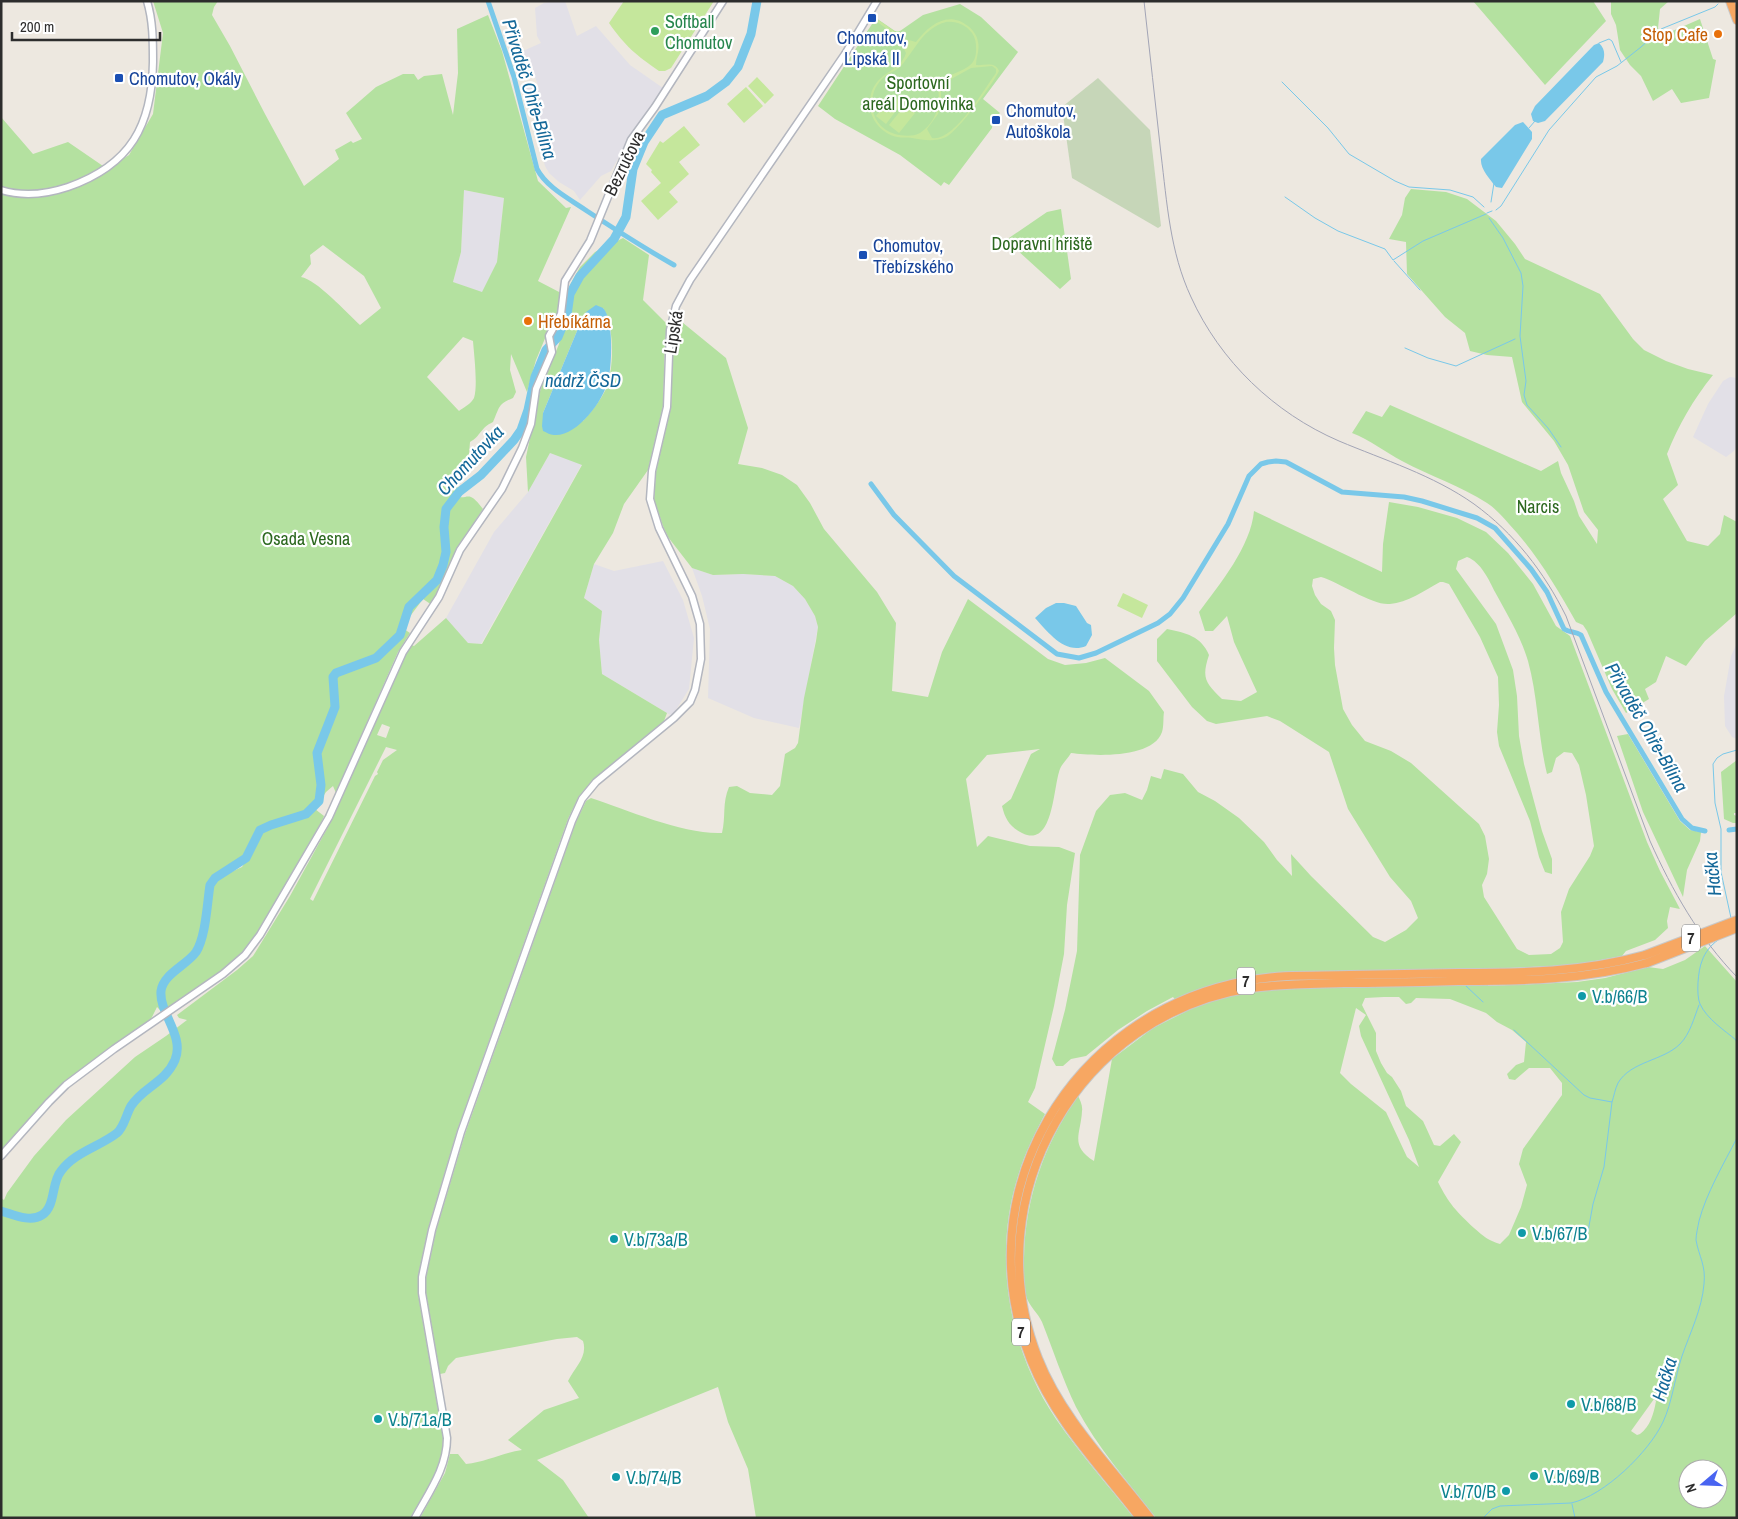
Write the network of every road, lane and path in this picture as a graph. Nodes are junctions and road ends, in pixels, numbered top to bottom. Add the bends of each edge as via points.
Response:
1 (147, 1) edge
2 (723, 1) edge
3 (877, 1) edge
4 (1730, 1) edge
5 (1737, 20) edge
6 (1, 190) edge
7 (1737, 920) edge
8 (1737, 928) edge
9 (1646, 959) junction
10 (1053, 1119) junction
11 (1, 1156) edge
12 (415, 1518) edge
13 (1140, 1518) edge
14 (1150, 1518) edge

1 - 6 street via 153,35 150,100 145,120 124,154 97,173 58,190 34,194
2 - 11 street, Bezručova via 631,140 590,241 565,281 561,314 549,336 552,352 536,389 531,424 522,448 502,489 460,550 439,597 403,652 339,796 260,935 245,955 223,974 66,1085
3 - 12 street, Lipská via 846,54 690,280 676,306 669,343 667,407 652,471 650,499 659,528 692,596 700,624 701,659 695,690 690,702 674,718 596,782 582,799 461,1132 432,1230 422,1277 447,1438 446,1454 441,1471
4 - 5 highway
7 - 9 highway, 7, bridge
8 - 9 highway, 7, bridge
9 - 10 highway, 7 via 1492,977 1291,976 1248,980 1202,992 1179,1000 1108,1045 1079,1075
10 - 13 highway, 7 via 1030,1156 1017,1200 1011,1236 1016,1312 1030,1359 1049,1398 1073,1434
10 - 14 highway, 7 via 1024,1202 1019,1269 1024,1311 1038,1357 1062,1405

